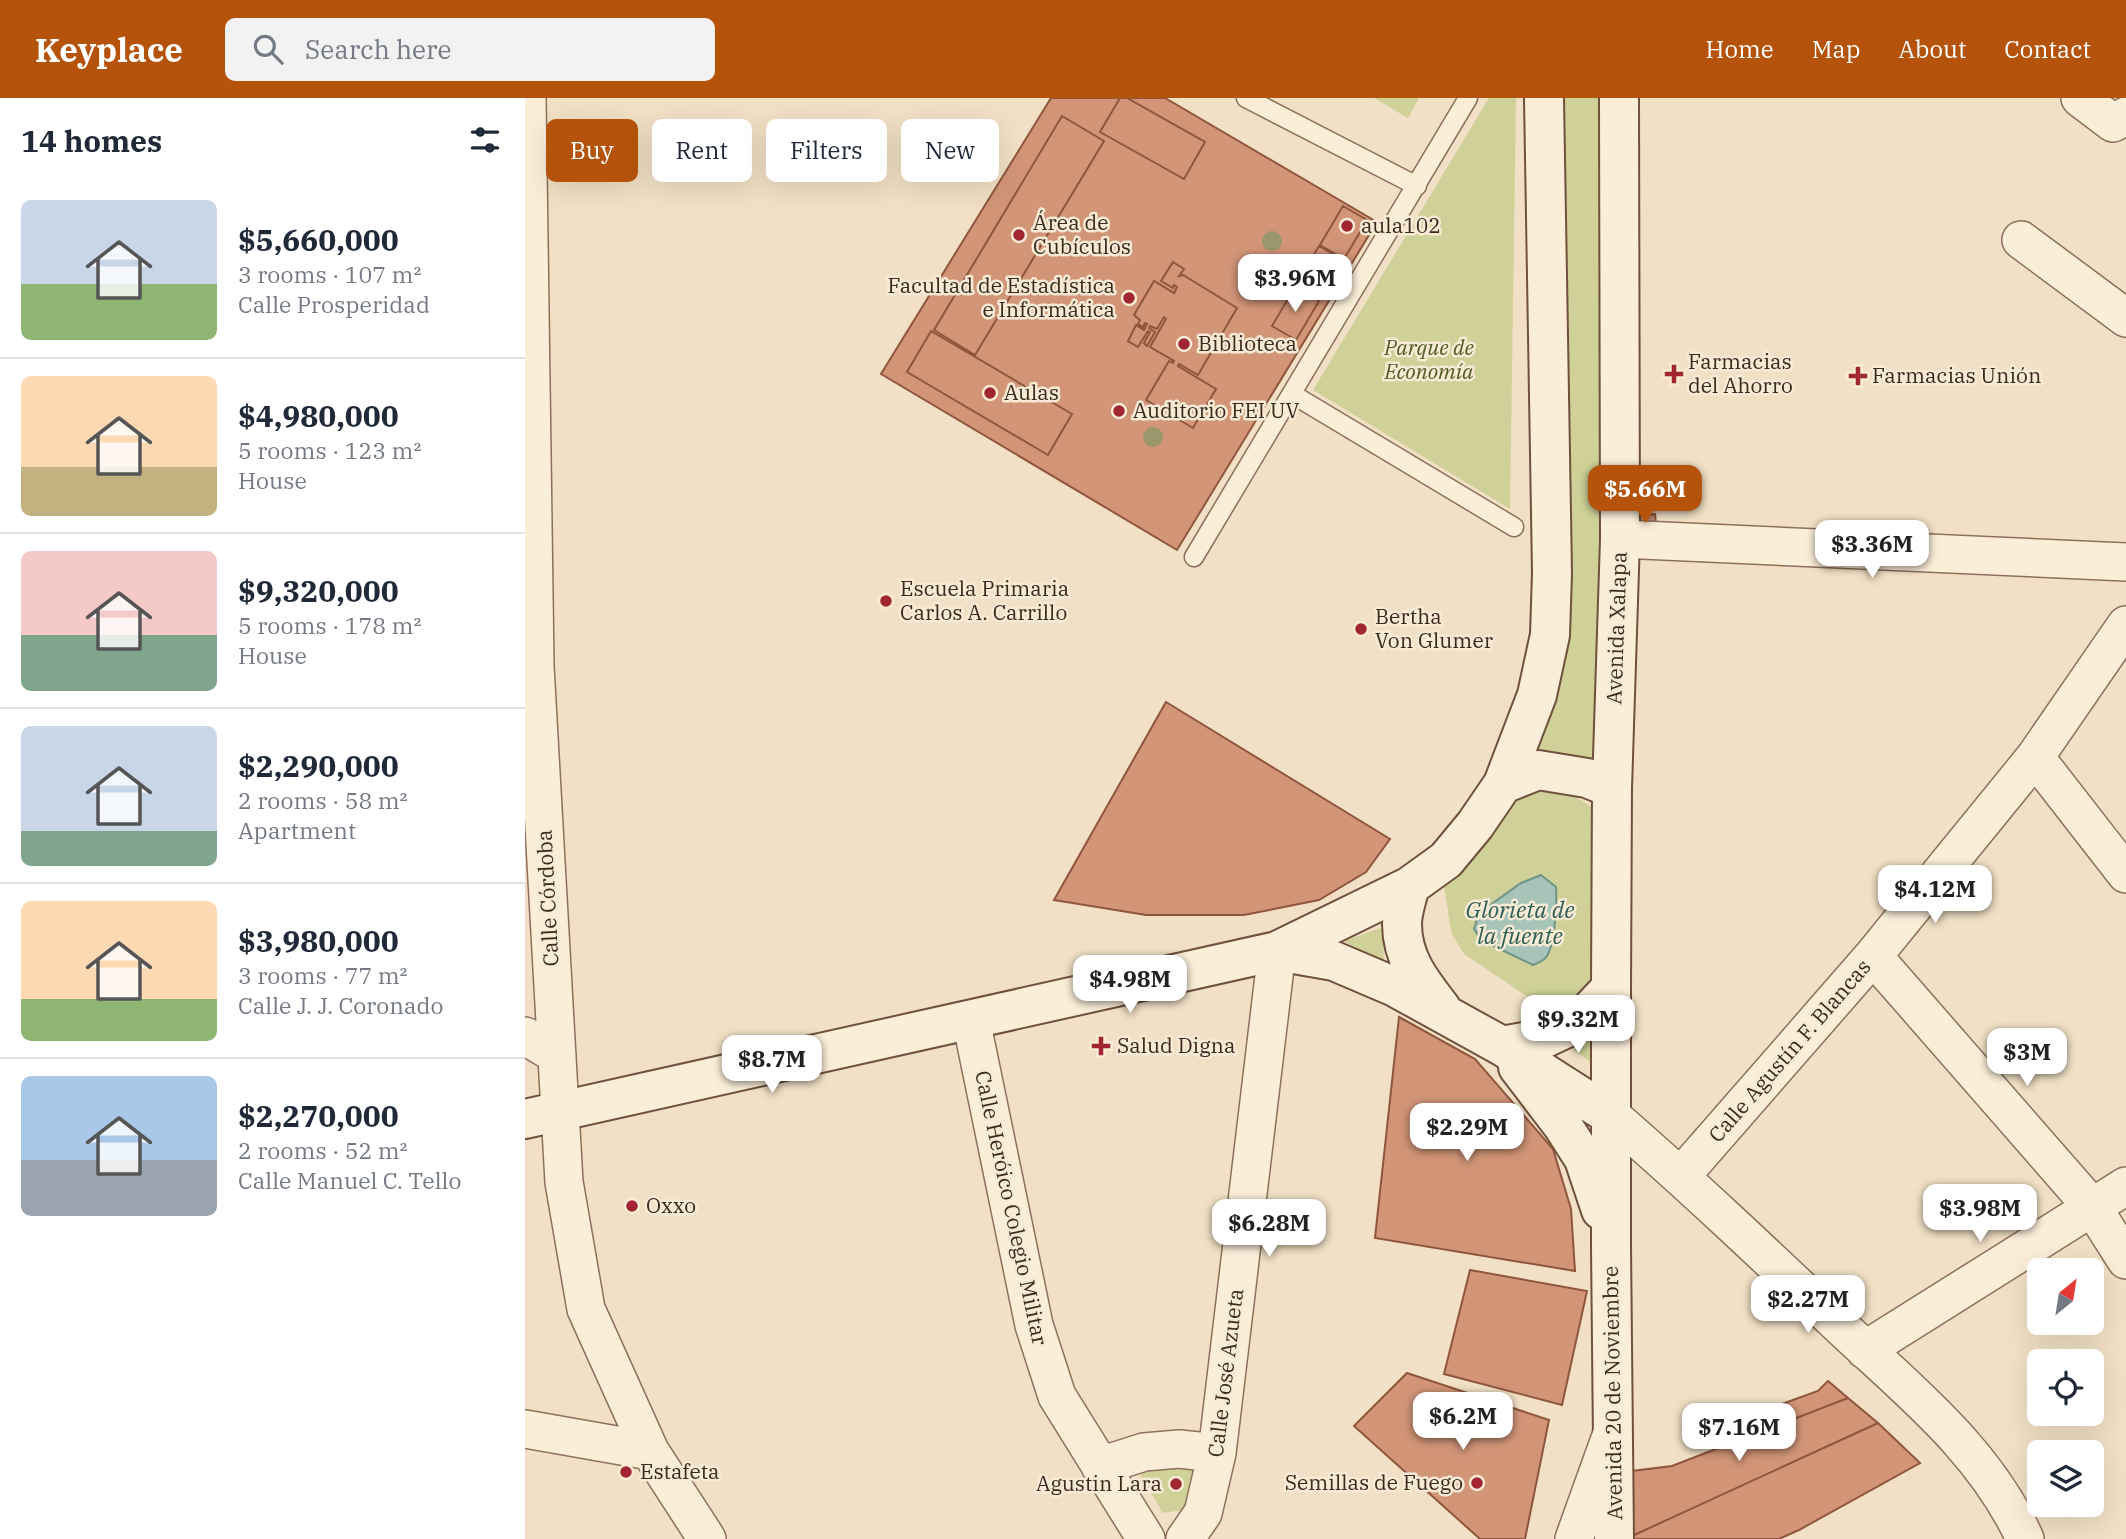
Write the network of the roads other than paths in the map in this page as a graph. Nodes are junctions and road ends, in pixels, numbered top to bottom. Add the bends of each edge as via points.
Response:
1 (527, 98) edge
2 (1246, 98) edge
3 (1468, 98) edge
4 (1544, 98) edge
5 (1619, 98) edge
6 (2080, 98) edge
7 (2126, 116) edge
8 (1417, 186) junction
9 (2021, 240) dead end
10 (2126, 318) edge
11 (1292, 394) junction
12 (1514, 527) dead end
13 (1620, 540) junction
14 (1194, 557) dead end
15 (2126, 562) edge
16 (2126, 625) edge
17 (530, 667) edge
18 (2035, 757) junction
19 (1503, 785) junction
20 (1612, 788) junction
21 (2126, 874) edge
22 (1410, 886) junction
23 (1277, 951) junction
24 (1873, 956) junction
25 (1611, 988) junction
26 (1443, 1012) junction
27 (971, 1020) junction
28 (525, 1036) edge
29 (1502, 1046) junction
30 (557, 1055) junction
31 (542, 1115) edge
32 (1613, 1116) junction
33 (1681, 1176) junction
34 (2126, 1186) edge
35 (2093, 1208) junction
36 (1611, 1246) junction
37 (2126, 1260) edge
38 (1865, 1350) junction
39 (525, 1429) edge
40 (1614, 1429) junction
41 (650, 1451) junction
42 (1217, 1453) junction
43 (1100, 1466) junction
44 (707, 1539) edge
45 (1146, 1539) edge
46 (1185, 1539) edge
47 (1574, 1539) edge
48 (1615, 1539) edge
49 (2025, 1539) edge

1 - 17 street, Calle Córdoba
2 - 8 lane
3 - 8 lane
4 - 19 main road via 1550,635 1537,695
5 - 13 main road, Avenida Xalapa
6 - 7 street via 2113,123
8 - 11 lane
9 - 10 street
11 - 12 lane
11 - 14 lane
13 - 15 street
13 - 20 main road, Avenida Xalapa
16 - 18 street, Calle Agustín F. Blancas
17 - 30 street, Calle Córdoba
18 - 21 street
18 - 24 street, Calle Agustín F. Blancas
19 - 20 main road via 1538,770 1587,778
19 - 22 main road via 1446,860
20 - 25 main road, Avenida Xalapa
22 - 23 main road
22 - 26 main road via 1402,922 1404,949 1415,975
23 - 26 main road via 1334,961
23 - 27 main road
23 - 42 street, Calle José Azueta
24 - 33 street, Calle Agustín F. Blancas
24 - 35 street
25 - 29 main road via 1579,1021 1545,1038
25 - 32 main road, Avenida Xalapa
26 - 29 main road
27 - 31 main road
27 - 43 street, Calle Heróico Colegio Militar via 1034,1325 1057,1395
28 - 30 street
29 - 32 main road
29 - 36 main road, Avenida 20 de Noviembre via 1584,1159
30 - 31 street, Calle Córdoba
31 - 41 street, Calle Córdoba via 564,1182 586,1309
32 - 33 street
32 - 36 main road, Avenida 20 de Noviembre
33 - 38 street
34 - 35 street
35 - 37 street
35 - 38 street
36 - 40 main road, Avenida 20 de Noviembre
38 - 49 street via 1937,1416 1980,1464
39 - 41 street
40 - 47 street
40 - 48 main road, Avenida 20 de Noviembre
41 - 44 street, Calle Córdoba
42 - 43 street via 1144,1452
42 - 46 street, Calle José Azueta via 1203,1513
43 - 45 street, Calle Heróico Colegio Militar

